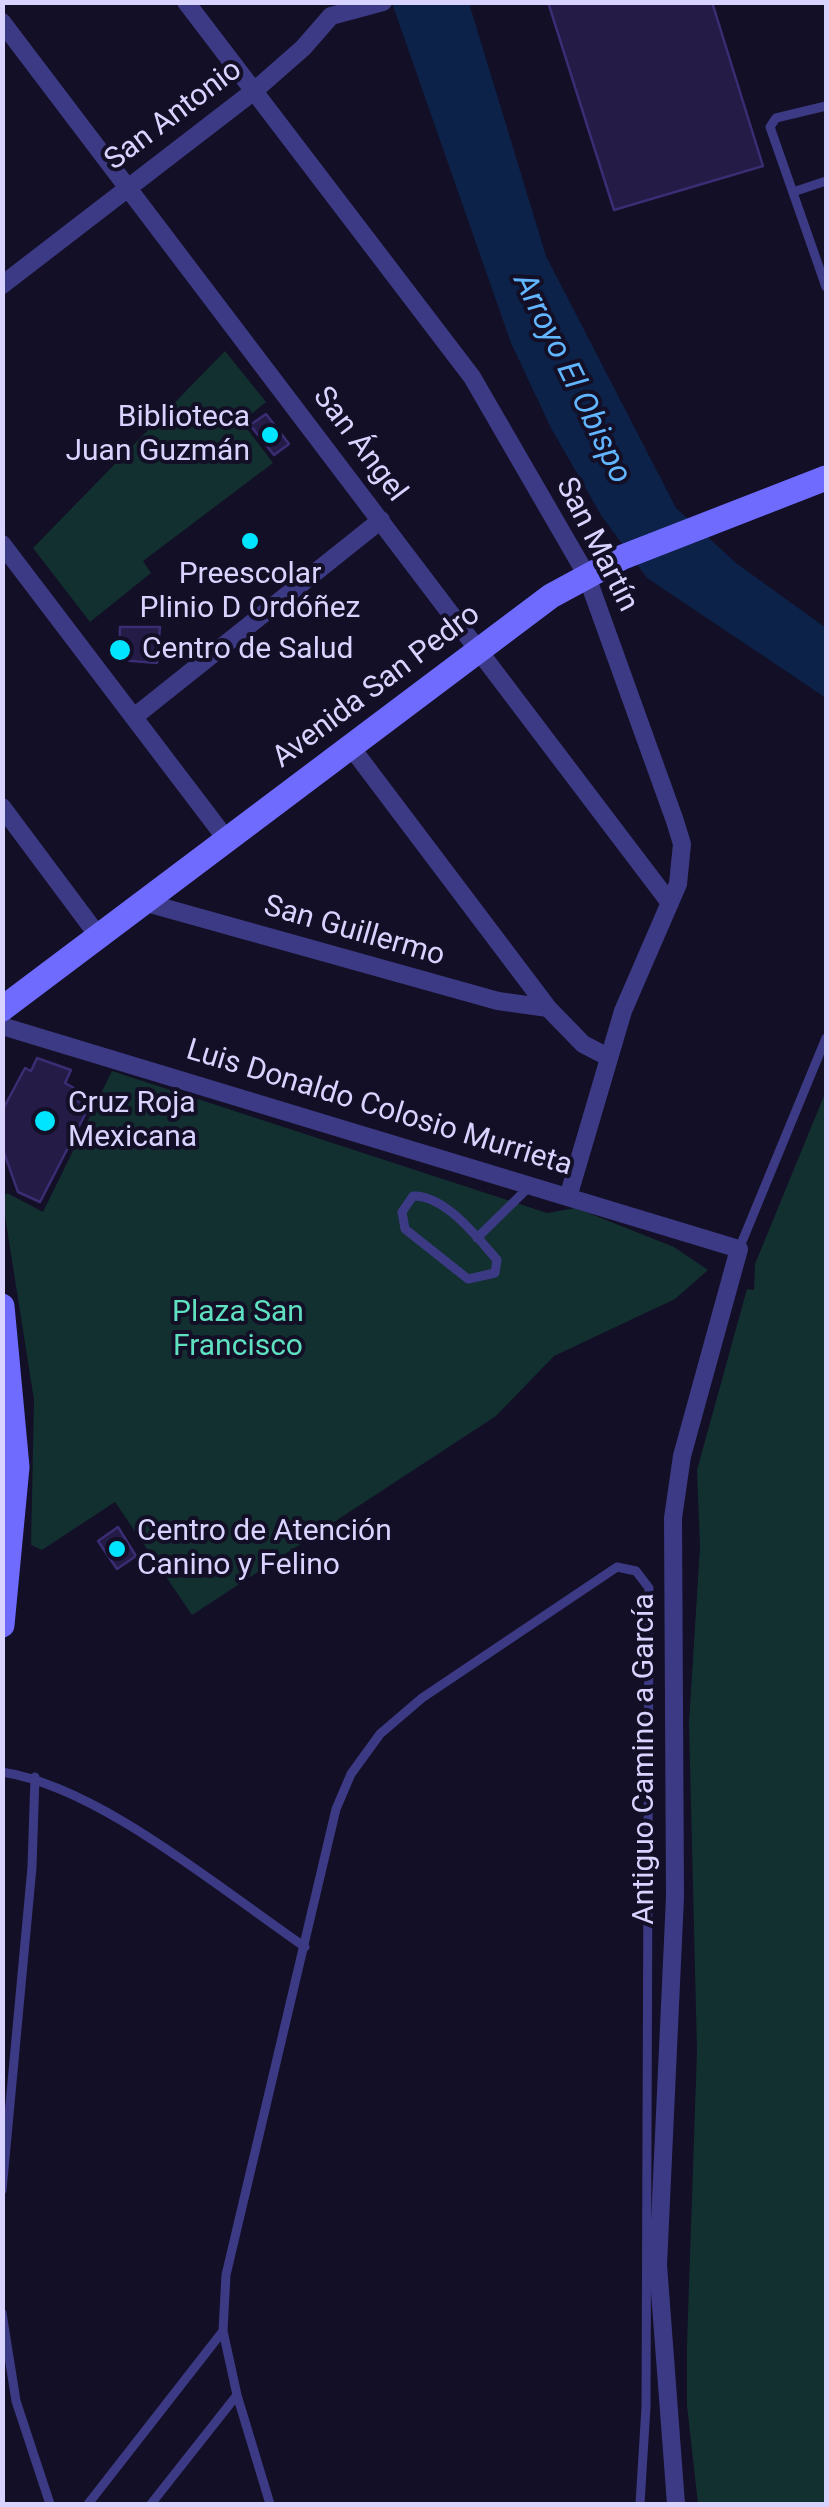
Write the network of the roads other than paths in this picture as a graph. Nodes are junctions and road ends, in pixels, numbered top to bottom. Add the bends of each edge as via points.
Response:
1 (186, 2) edge
2 (383, 3) edge
3 (331, 9) edge
4 (2, 22) edge
5 (254, 90) junction
6 (826, 106) edge
7 (826, 180) edge
8 (127, 186) junction
9 (796, 191) junction
10 (2, 286) edge
11 (826, 286) edge
12 (824, 479) edge
13 (381, 520) junction
14 (2, 544) edge
15 (586, 574) junction
16 (481, 650) junction
17 (134, 717) junction
18 (351, 748) junction
19 (2, 807) edge
20 (226, 840) junction
21 (146, 903) junction
22 (670, 903) junction
23 (99, 936) junction
24 (548, 1008) junction
25 (2, 1009) edge
26 (2, 1026) edge
27 (826, 1038) edge
28 (608, 1057) junction
29 (533, 1183) junction
30 (569, 1194) junction
31 (478, 1238) junction
32 (739, 1249) junction
33 (2, 1306) edge
34 (3, 1616) edge
35 (2, 1772) edge
36 (35, 1777) junction
37 (305, 1946) junction
38 (2, 2190) edge
39 (2, 2313) edge
40 (223, 2330) junction
41 (236, 2395) junction
42 (50, 2504) edge
43 (88, 2504) edge
44 (151, 2504) edge
45 (270, 2504) edge
46 (640, 2504) edge
47 (676, 2504) edge

1 - 5 street, San Martín
2 - 3 street, San Antonio
3 - 5 street, San Antonio
4 - 8 street, San Ángel
5 - 8 street, San Antonio
5 - 15 street, San Martín via 472,378
6 - 9 lane via 776,118 770,126
7 - 9 lane
8 - 10 street, San Antonio
8 - 13 street, San Ángel
9 - 11 lane
12 - 15 main road, Avenida San Pedro
13 - 16 street, San Ángel
13 - 17 street
14 - 17 street
15 - 16 main road, Avenida San Pedro
15 - 22 street, San Martín via 682,844
16 - 18 main road, Avenida San Pedro
16 - 22 street, San Ángel
17 - 20 street
18 - 20 main road, Avenida San Pedro
18 - 24 street
19 - 23 street
20 - 21 main road, Avenida San Pedro
21 - 23 main road, Avenida San Pedro
21 - 24 street, San Guillermo
22 - 28 street, San Martín
23 - 25 main road, Avenida San Pedro
24 - 28 street via 583,1044
26 - 29 street, Luis Donaldo Colosio Murrieta
27 - 32 lane, Antiguo Camino a García
28 - 30 street, San Martín
29 - 30 street, Luis Donaldo Colosio Murrieta
29 - 31 lane
30 - 32 street, Luis Donaldo Colosio Murrieta
31 - 31 lane via 432,1198 413,1196 402,1212 405,1229 474,1281 499,1267
32 - 47 street, Antiguo Camino a García via 682,1456 673,1518 675,1897 658,2265
33 - 34 main road via 17,1467
35 - 36 lane
36 - 37 lane via 86,1798
36 - 38 lane
37 - 40 lane via 226,2274
37 - 46 lane via 336,1809 380,1734 422,1698 618,1567 636,1571 649,1588 646,2407
39 - 42 lane via 16,2401
40 - 41 lane
40 - 43 lane
41 - 44 lane
41 - 45 lane

